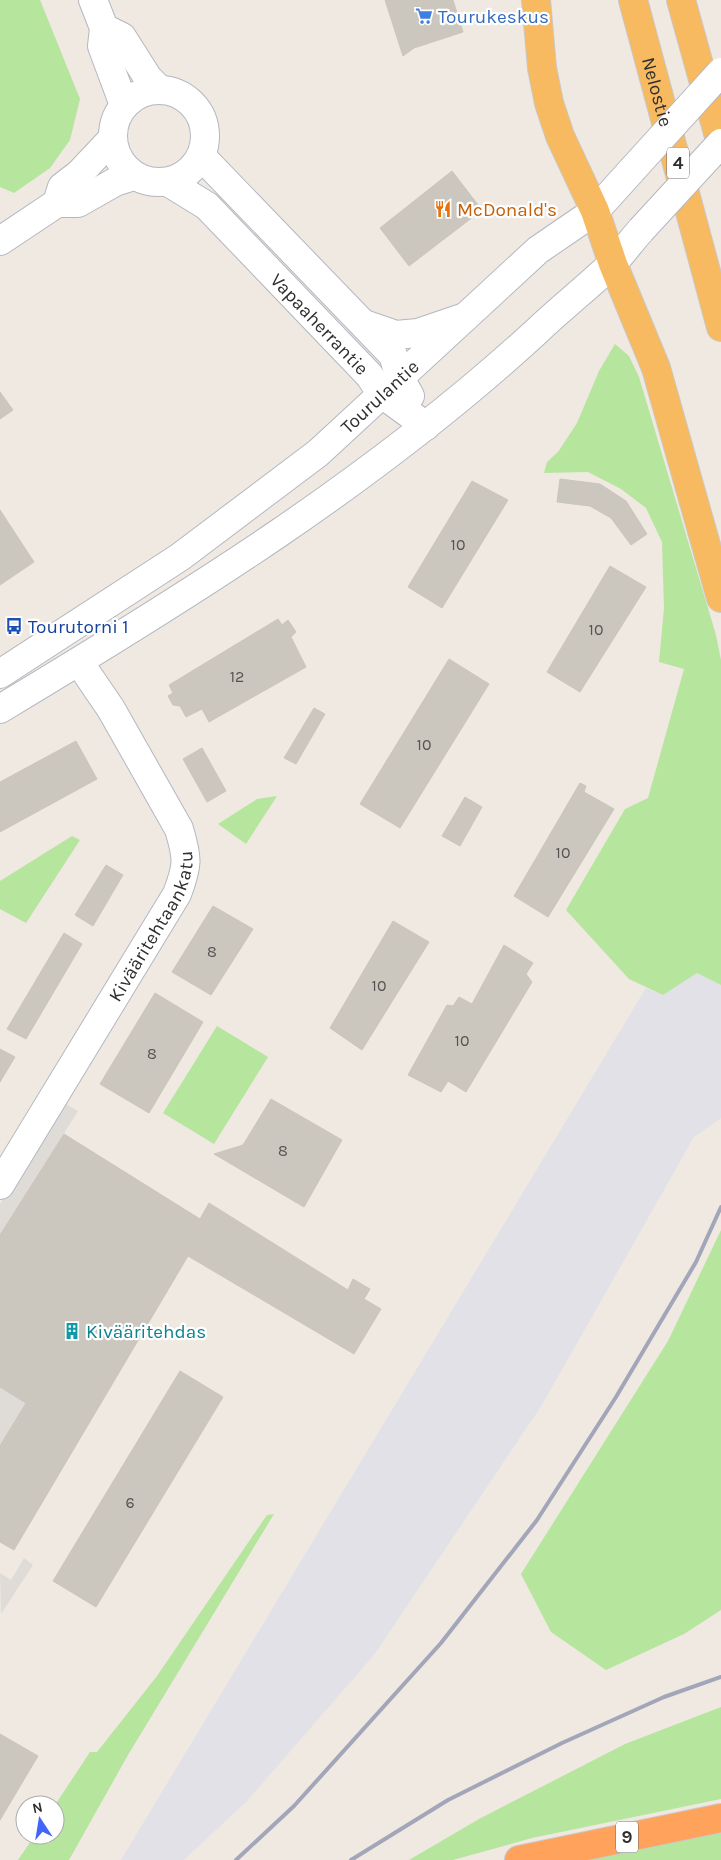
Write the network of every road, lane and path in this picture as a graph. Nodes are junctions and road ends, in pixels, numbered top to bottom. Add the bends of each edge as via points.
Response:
1 (93, 0) edge
2 (536, 0) edge
3 (633, 0) edge
4 (681, 0) edge
5 (104, 28) junction
6 (721, 72) edge
7 (160, 90) junction
8 (124, 105) junction
9 (112, 139) junction
10 (721, 144) edge
11 (201, 156) junction
12 (134, 176) junction
13 (168, 182) junction
14 (57, 202) junction
15 (595, 210) junction
16 (0, 241) edge
17 (612, 264) junction
18 (466, 317) junction
19 (364, 324) junction
20 (721, 328) edge
21 (391, 386) junction
22 (426, 426) junction
23 (721, 598) edge
24 (79, 662) junction
25 (0, 674) edge
26 (0, 709) edge
27 (0, 1185) edge
28 (721, 1818) edge
29 (519, 1860) edge

1 - 5 street
2 - 15 highway via 542,68 549,103
3 - 20 highway, Nelostie / 4
4 - 10 highway
5 - 7 street via 122,37 148,78
5 - 8 street via 102,46
6 - 15 street, Tourulantie, bridge
7 - 8 street via 147,91
7 - 11 street via 185,98 194,107 205,130
8 - 9 street via 114,124
9 - 12 street via 119,160
9 - 14 street via 62,187
10 - 17 street, bridge
11 - 13 street via 193,168
11 - 19 street, Vapaaherrantie
12 - 13 street via 153,182
12 - 14 street via 114,182 78,203
13 - 21 street, Vapaaherrantie via 207,206 369,375
14 - 16 street
15 - 17 highway
15 - 18 street, Tourulantie via 538,250
17 - 22 street via 499,366
17 - 23 highway via 656,368
18 - 19 street, Vapaaherrantie via 418,333 396,335
18 - 21 street, Tourulantie
19 - 21 street, Vapaaherrantie via 393,355
21 - 22 street, Vapaaherrantie
21 - 25 street, Tourulantie via 318,453 180,556
22 - 24 street via 324,504
24 - 26 street
24 - 27 street, Kivääritehtaankatu via 111,709 179,829 185,849 186,872 177,894
28 - 29 highway, 9

